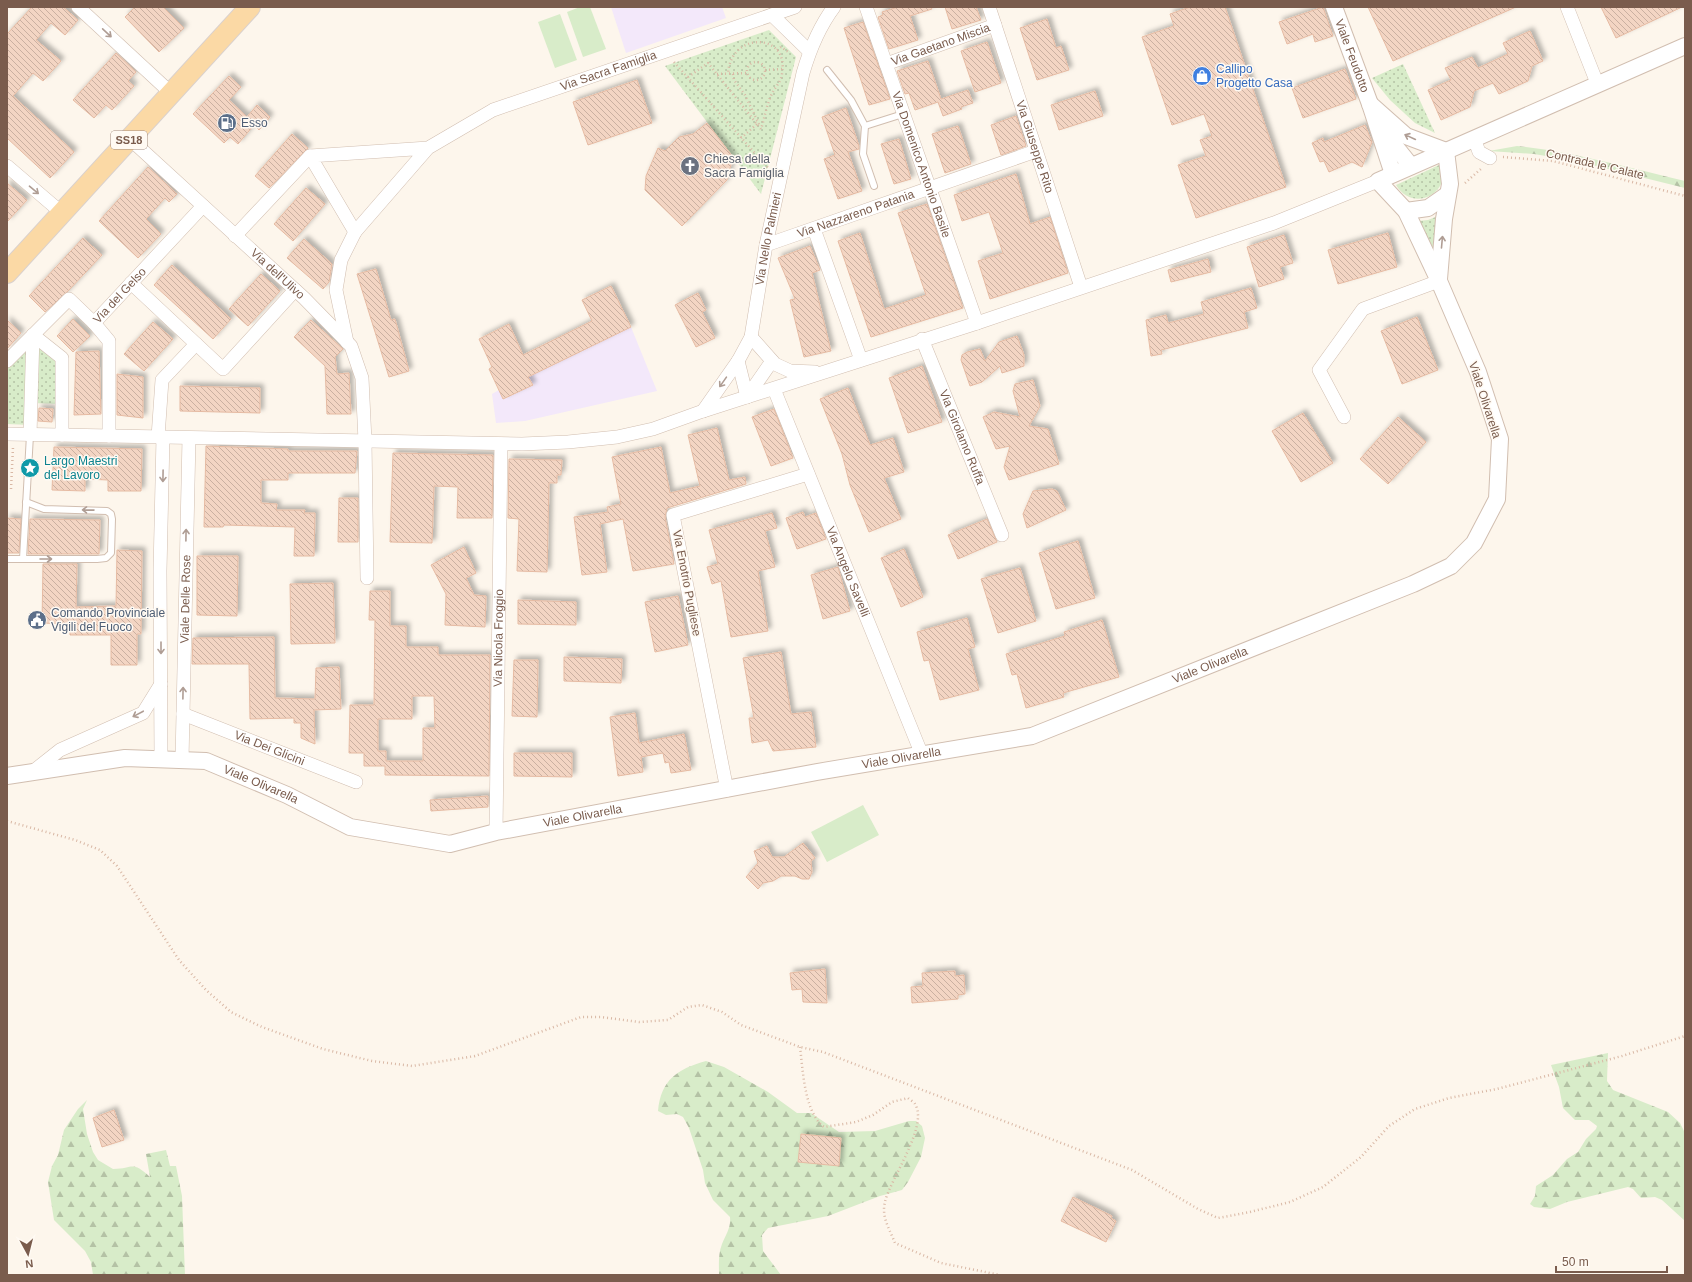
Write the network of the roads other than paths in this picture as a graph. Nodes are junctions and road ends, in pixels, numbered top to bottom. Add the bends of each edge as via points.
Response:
1 (78, 7) edge
2 (250, 7) edge
3 (795, 7) edge
4 (834, 7) edge
5 (866, 7) edge
6 (989, 7) edge
7 (1334, 7) edge
8 (1567, 7) edge
9 (772, 15) junction
10 (995, 24) junction
11 (1685, 46) edge
12 (809, 51) junction
13 (886, 64) junction
14 (827, 70) dead end
15 (1596, 84) junction
16 (171, 93) junction
17 (1370, 104) junction
18 (903, 114) junction
19 (1375, 120) junction
20 (865, 126) junction
21 (1474, 138) junction
22 (130, 139) junction
23 (428, 148) junction
24 (1446, 150) junction
25 (1036, 151) junction
26 (310, 156) junction
27 (1490, 158) road end
28 (7, 166) edge
29 (1411, 166) junction
30 (1393, 174) junction
31 (1378, 181) junction
32 (874, 186) dead end
33 (930, 190) junction
34 (1448, 198) junction
35 (203, 206) junction
36 (1406, 211) junction
37 (62, 213) junction
38 (814, 229) junction
39 (355, 232) junction
40 (235, 236) junction
41 (766, 245) junction
42 (7, 273) edge
43 (1438, 280) junction
44 (131, 283) junction
45 (1081, 287) junction
46 (295, 290) junction
47 (94, 323) junction
48 (977, 323) junction
49 (33, 335) junction
50 (751, 337) junction
51 (922, 339) junction
52 (347, 342) junction
53 (196, 344) junction
54 (861, 360) junction
55 (7, 361) edge
56 (738, 361) junction
57 (772, 361) junction
58 (823, 373) junction
59 (774, 389) junction
60 (746, 397) junction
61 (703, 411) junction
62 (1344, 417) dead end
63 (10, 434) edge
64 (30, 435) junction
65 (62, 435) junction
66 (109, 436) junction
67 (161, 437) junction
68 (189, 438) junction
69 (365, 441) junction
70 (501, 444) junction
71 (808, 474) junction
72 (26, 502) junction
73 (1002, 535) dead end
74 (23, 559) junction
75 (7, 560) edge
76 (367, 578) dead end
77 (161, 684) junction
78 (183, 714) junction
79 (922, 755) junction
80 (161, 760) junction
81 (182, 760) junction
82 (30, 773) junction
83 (7, 776) edge
84 (356, 782) dead end
85 (727, 790) junction
86 (496, 832) junction

1 -> 16 street
2 - 16 main road, SS18
3 - 9 street, Via Sacra Famiglia
4 - 12 street, Via Nello Palmieri
5 - 13 street, Via Domenico Antonio Basile
6 - 10 street, Via Giuseppe Rito
7 - 17 street, Viale Feudotto
8 - 15 street
9 - 12 street
9 - 23 street, Via Sacra Famiglia via 493,110
10 - 13 street, Via Gaetano Miscia
10 - 25 street, Via Giuseppe Rito
11 - 15 street
12 - 41 street, Via Nello Palmieri
13 - 18 street, Via Domenico Antonio Basile
14 - 20 lane via 851,100
15 - 21 street
16 - 22 main road, SS18
17 - 19 street, Viale Feudotto
24 -> 17 street via 1406,136
18 - 20 lane
18 - 33 street, Via Domenico Antonio Basile
19 - 29 street
19 - 30 street, Viale Feudotto
20 - 32 lane via 863,154
21 - 24 street
21 - 27 street via 1479,152
22 - 35 street, Via dell'Ulivo
22 - 37 main road, SS18
23 - 26 street, Via Sacra Famiglia
23 - 39 street, Via Sacra Famiglia
24 - 29 street
24 - 34 street via 1450,184
25 - 33 street, Via Nazzareno Patania
25 - 45 street, Via Giuseppe Rito
26 - 39 street
26 - 40 street
28 -> 37 street
29 - 30 street
30 - 31 street
31 - 36 street, Viale Olivarella
31 - 45 street via 1274,223
33 - 38 street, Via Nazzareno Patania
33 - 48 street, Via Domenico Antonio Basile
34 - 36 street via 1428,208
43 -> 34 street
35 - 40 street, Via dell'Ulivo
35 - 44 street, Via del Gelso
36 - 43 street, Viale Olivarella
37 - 42 main road, SS18
38 - 41 street, Via Nazzareno Patania
38 - 54 street
39 - 52 street, Via Sacra Famiglia via 341,260 336,290
40 - 46 street, Via dell'Ulivo
41 - 50 street, Via Nello Palmieri
43 - 62 street via 1363,309 1319,370
43 - 79 street, Viale Olivarella via 1478,372 1500,439 1497,499 1474,544 1451,566 1322,622 1032,736
44 - 47 street, Via del Gelso
44 - 53 street
45 - 48 street
46 - 52 street, Via dell'Ulivo
46 - 53 street via 222,368
47 - 49 street, Via del Gelso via 69,299
47 - 66 street via 109,341
48 - 51 street
49 - 55 street, Via del Gelso
49 - 64 street
49 - 65 street via 62,358
50 - 56 street, Via Nello Palmieri
50 - 57 street
51 - 54 street
51 - 73 street, Via Girolamo Ruffa
52 - 69 street, Via dell'Ulivo via 351,346 362,378
53 - 67 street, Viale Delle Rose via 162,380
54 - 58 street
56 - 60 street
56 -> 61 street, Via Nello Palmieri
57 - 58 street via 790,371
57 - 60 street
58 - 59 street
59 - 60 street
59 - 71 street, Via Angelo Savelli
60 - 61 street
61 - 70 street via 653,429 618,437 568,442
63 - 64 street
64 - 65 street
64 - 72 lane
65 - 66 street
66 - 67 street
67 - 68 street
67 -> 77 street, Viale Delle Rose
68 - 69 street
78 -> 68 street, Viale Delle Rose
69 - 70 street
69 - 76 street, Via dell'Ulivo
70 - 86 street, Via Nicola Froggio
71 - 79 street, Via Angelo Savelli
71 - 85 street, Via Enotrio Pugliese via 674,514
72 - 74 lane
74 -> 72 lane via 106,558 111,553 112,540 112,519 107,511 44,509
74 - 75 lane
77 - 80 street, Viale Delle Rose
77 -> 82 street via 142,713 60,750
78 - 81 street, Viale Delle Rose
78 - 84 street, Via Dei Glicini
79 - 85 street, Viale Olivarella
80 - 81 street, Viale Olivarella
80 - 82 street, Viale Olivarella via 125,758
81 - 86 street, Viale Olivarella via 206,761 287,795 350,827 450,844
82 - 83 street, Viale Olivarella
85 - 86 street, Viale Olivarella

